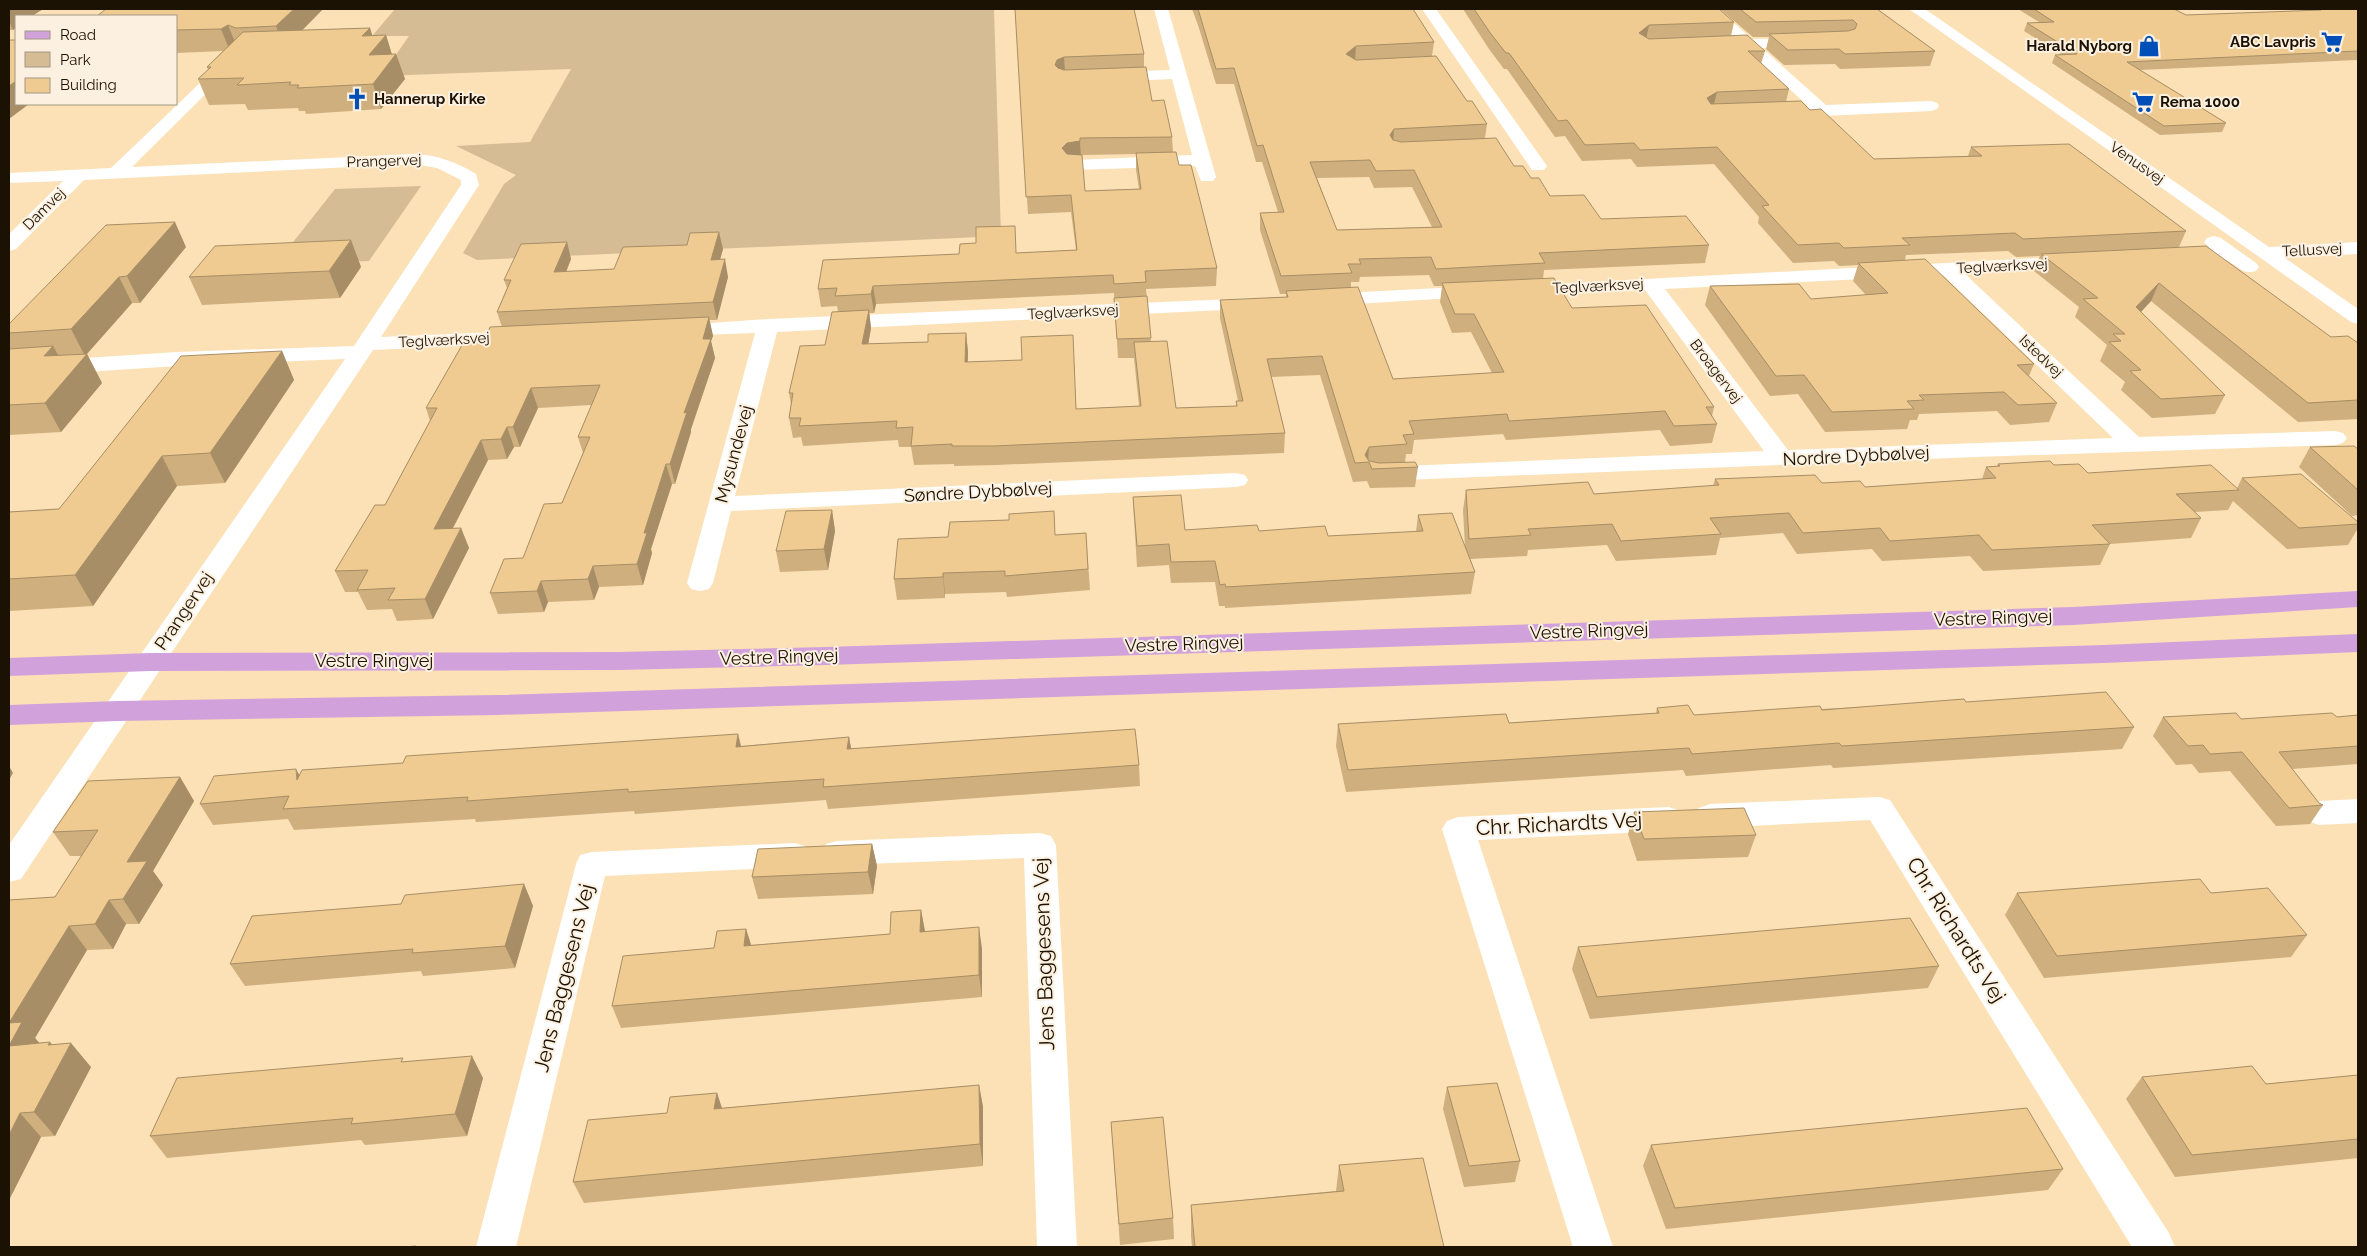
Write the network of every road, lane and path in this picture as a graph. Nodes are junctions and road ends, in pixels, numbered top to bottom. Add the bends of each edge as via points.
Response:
1 (1160, 9) edge
2 (1429, 9) edge
3 (1710, 9) edge
4 (1916, 9) edge
5 (1815, 41) edge
6 (1749, 44) junction
7 (1702, 45) edge
8 (238, 54) edge
9 (1467, 63) junction
10 (1448, 64) dead end
11 (1178, 74) junction
12 (1093, 78) edge
13 (1931, 106) dead end
14 (1823, 111) junction
15 (1768, 113) edge
16 (1524, 146) junction
17 (1505, 147) dead end
18 (1202, 160) junction
19 (1074, 165) edge
20 (1538, 166) dead end
21 (117, 172) junction
22 (80, 174) junction
23 (9, 178) edge
24 (1207, 178) dead end
25 (2207, 237) dead end
26 (9, 245) edge
27 (2358, 248) edge
28 (2265, 253) junction
29 (2230, 254) junction
30 (2160, 257) edge
31 (2097, 261) edge
32 (2249, 267) dead end
33 (1949, 269) junction
34 (1650, 284) junction
35 (1303, 301) edge
36 (1274, 303) edge
37 (2358, 318) edge
38 (768, 325) junction
39 (660, 330) edge
40 (543, 336) edge
41 (363, 348) junction
42 (9, 370) edge
43 (2335, 438) dead end
44 (2132, 443) junction
45 (1782, 459) junction
46 (1377, 474) edge
47 (1236, 480) dead end
48 (720, 504) junction
49 (700, 583) dead end
50 (2358, 599) edge
51 (2358, 642) edge
52 (150, 662) junction
53 (9, 668) edge
54 (118, 711) junction
55 (9, 716) edge
56 (2358, 811) edge
57 (2319, 813) edge
58 (9, 870) edge
59 (496, 1247) edge
60 (1057, 1247) edge
61 (1593, 1247) edge
62 (2154, 1247) edge

1 - 11 street
2 - 9 street
3 - 6 street
4 - 28 street, Venusvej
5 - 6 street
6 - 7 street
6 - 14 street
8 - 21 street
9 - 10 street
9 - 16 street
11 - 12 street
11 - 18 street
13 - 14 street
14 - 15 street
16 - 17 street
16 - 20 street
18 - 19 street
18 - 24 street
21 - 22 street, Prangervej
21 - 41 street, Prangervej via 414,159 435,160 462,172 470,178 470,185
22 - 23 street, Prangervej
22 - 26 street, Damvej
25 - 29 street
27 - 28 street, Tellusvej
28 - 37 street, Venusvej
29 - 30 street
29 - 32 street
31 - 33 street, Teglværksvej
33 - 34 street, Teglværksvej
33 - 44 street, Istedvej
34 - 35 street, Teglværksvej
34 - 45 street, Broagervej
36 - 38 street, Teglværksvej
38 - 39 street, Teglværksvej
38 - 48 street, Mysundevej
40 - 41 street, Teglværksvej
41 - 42 street
41 - 52 street, Prangervej
43 - 44 street, Nordre Dybbølvej
44 - 45 street, Nordre Dybbølvej
45 - 46 street, Nordre Dybbølvej
47 - 48 street, Søndre Dybbølvej
48 - 49 street, Mysundevej
50 - 52 main road, Vestre Ringvej via 2063,616 836,655 619,661
51 - 54 main road via 2104,654 508,705
52 - 53 main road, Vestre Ringvej
52 - 54 street, Prangervej
54 - 55 main road
54 - 58 street, Prangervej
56 - 57 street
59 - 60 street, Jens Baggesens Vej via 592,864 1040,845
61 - 62 street, Chr. Richardts Vej via 1458,829 1879,808

